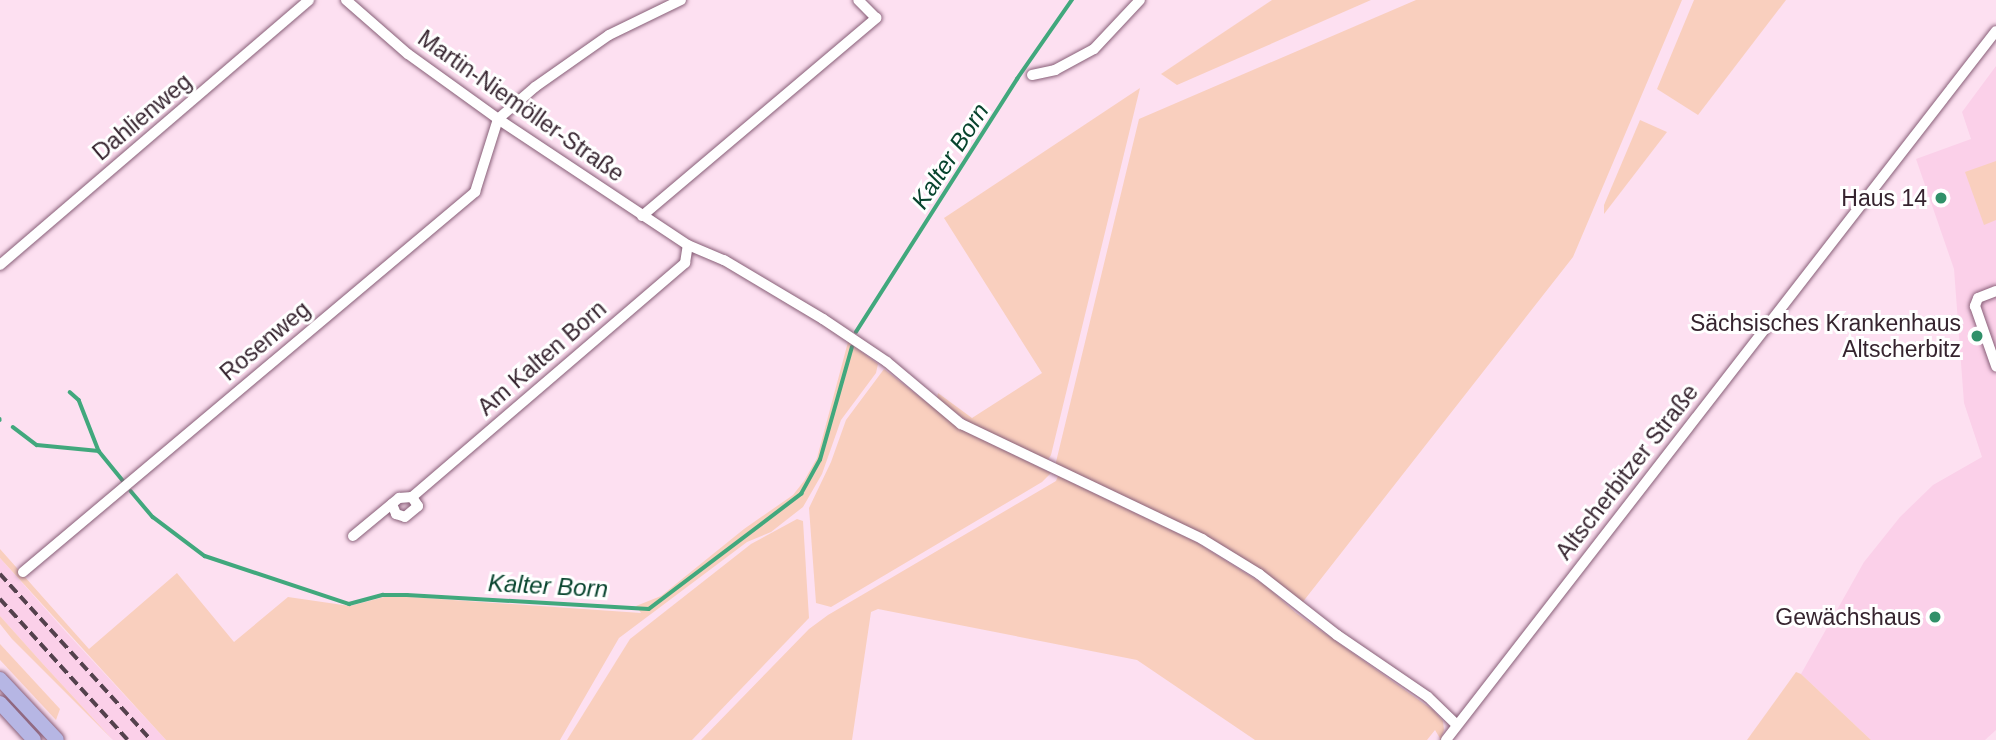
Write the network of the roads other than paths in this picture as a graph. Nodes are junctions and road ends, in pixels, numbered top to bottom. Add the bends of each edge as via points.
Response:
1 (309, 0) edge
2 (346, 0) edge
3 (681, 0) edge
4 (858, 0) edge
5 (1140, 0) edge
6 (1996, 31) edge
7 (1032, 75) dead end
8 (498, 119) junction
9 (642, 216) junction
10 (688, 245) junction
11 (0, 265) edge
12 (1996, 291) edge
13 (1996, 366) edge
14 (412, 497) junction
15 (392, 504) junction
16 (354, 536) dead end
17 (23, 572) dead end
18 (0, 679) edge
19 (0, 703) edge
20 (1457, 725) junction
21 (34, 740) edge
22 (57, 740) edge
23 (1446, 740) edge

1 - 11 street, Dahlienweg
2 - 8 street, Martin-Niemöller-Straße via 408,54
3 - 8 street via 576,56
4 - 9 street via 876,18
5 - 7 street via 1094,49 1055,70
6 - 20 street, Altscherbitzer Straße
8 - 9 street, Martin-Niemöller-Straße
8 - 17 street, Rosenweg via 475,192
9 - 10 street, Martin-Niemöller-Straße
10 - 14 street, Am Kalten Born via 685,263
10 - 20 street, Martin-Niemöller-Straße via 736,267 823,319 887,362 961,424 1202,539 1428,697
12 - 13 street via 1978,299 1975,306
14 - 15 street, Am Kalten Born
14 - 15 street, Am Kalten Born via 418,506 405,517 396,514
15 - 16 street, Am Kalten Born
18 - 22 main road
19 - 21 main road
20 - 23 street, Altscherbitzer Straße

